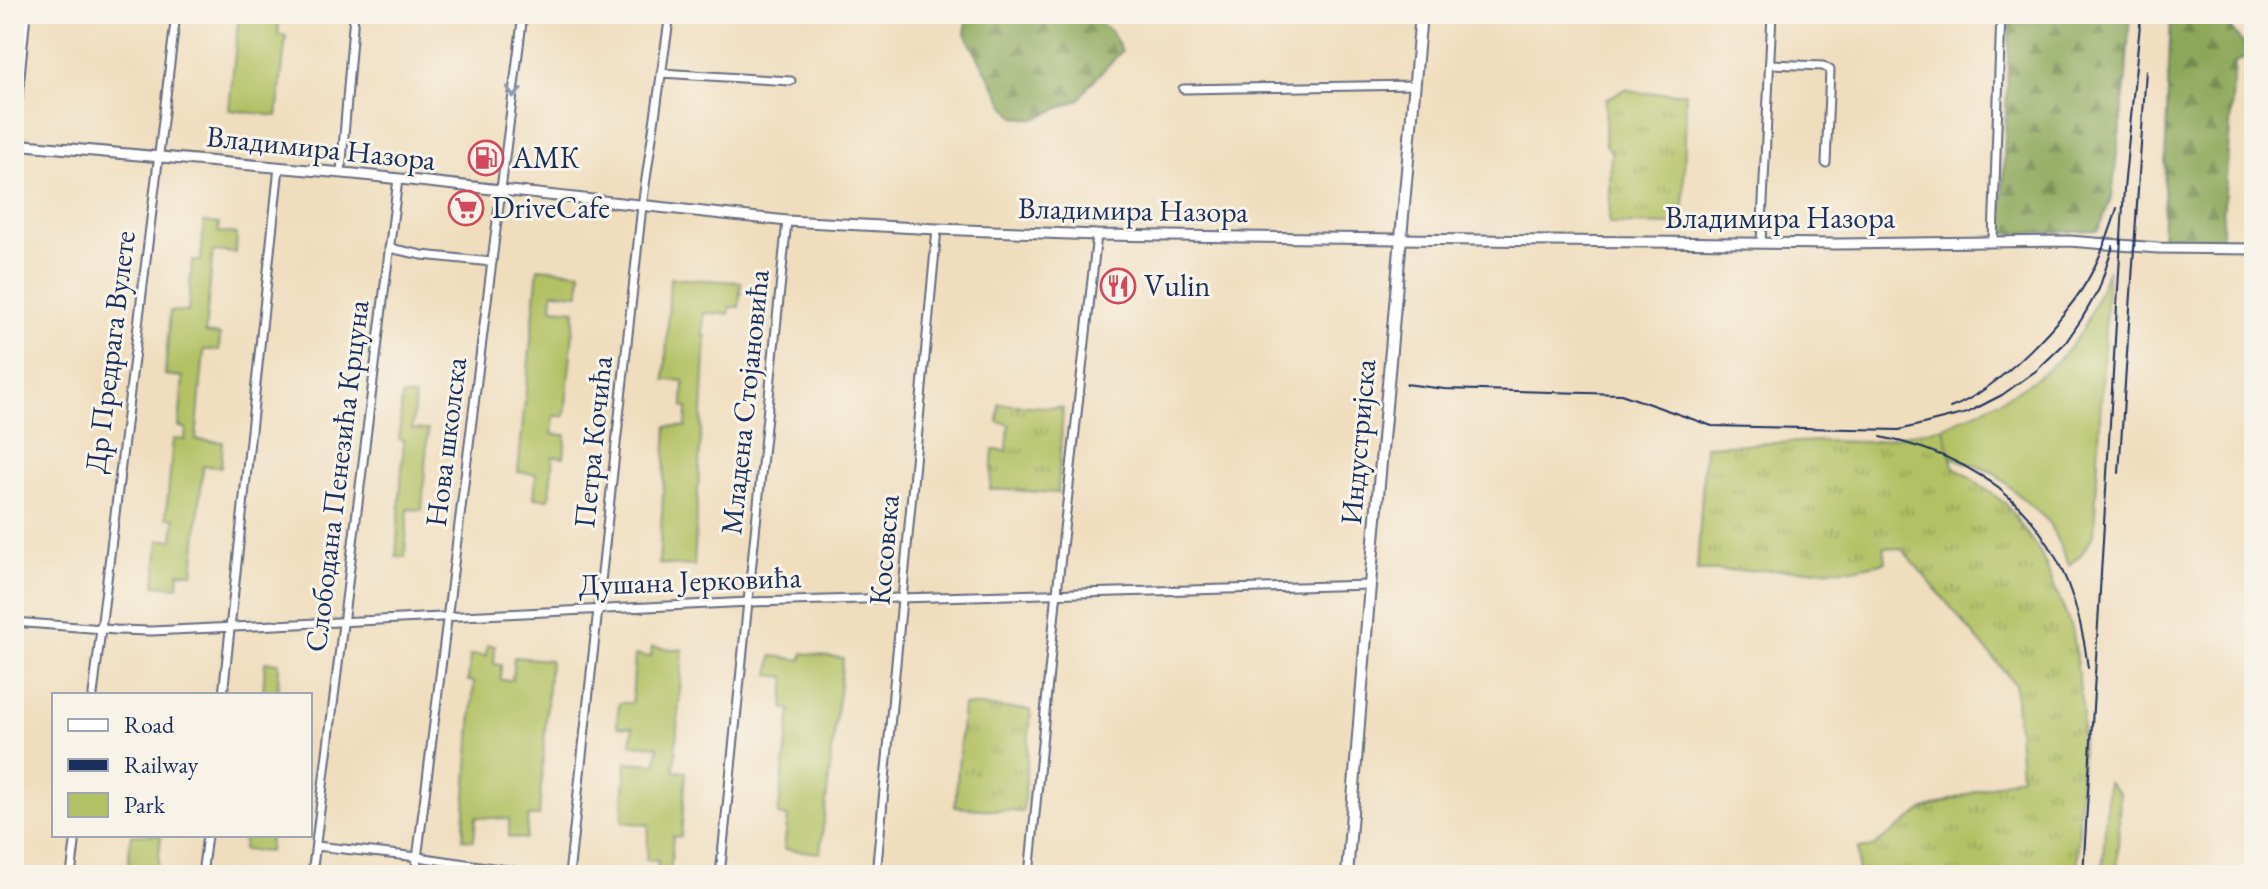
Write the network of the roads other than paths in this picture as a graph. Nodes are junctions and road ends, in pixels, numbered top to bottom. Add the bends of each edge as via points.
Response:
1 (26, 14) edge
2 (176, 14) edge
3 (354, 14) edge
4 (523, 14) edge
5 (670, 14) edge
6 (1421, 14) edge
7 (1772, 14) edge
8 (2001, 14) edge
9 (1770, 64) junction
10 (661, 73) junction
11 (791, 81) dead end
12 (1415, 85) junction
13 (1183, 89) dead end
14 (14, 142) edge
15 (158, 157) junction
16 (1826, 163) dead end
17 (279, 167) junction
18 (341, 173) junction
19 (398, 179) junction
20 (501, 190) junction
21 (642, 206) junction
22 (787, 221) junction
23 (937, 229) junction
24 (1097, 235) junction
25 (1401, 240) junction
26 (1993, 240) junction
27 (1761, 243) junction
28 (389, 248) junction
29 (2254, 249) edge
30 (492, 262) junction
31 (1370, 585) junction
32 (1057, 594) junction
33 (904, 597) junction
34 (750, 602) junction
35 (599, 609) junction
36 (450, 616) junction
37 (344, 621) junction
38 (14, 622) edge
39 (231, 627) junction
40 (101, 629) junction
41 (93, 693) edge
42 (223, 693) edge
43 (76, 837) edge
44 (207, 837) edge
45 (316, 846) junction
46 (418, 857) junction
47 (71, 875) edge
48 (202, 875) edge
49 (312, 875) edge
50 (415, 875) edge
51 (541, 875) edge
52 (569, 875) edge
53 (720, 875) edge
54 (876, 875) edge
55 (1029, 875) edge
56 (1347, 875) edge

1 - 14 street
2 - 15 street, Др Предрага Вулете
3 - 18 street
4 -> 20 street, Нова школска
5 - 10 street, Петра Кочића
6 - 12 main road, Индустријска
7 - 9 street
8 - 26 street
9 - 16 street via 1830,70
9 - 27 street
10 - 11 street
10 - 21 street, Петра Кочића
12 - 13 street
12 - 25 main road, Индустријска
14 - 15 street, Владимира Назора
15 - 17 street, Владимира Назора
15 - 40 street, Др Предрага Вулете
17 - 18 street, Владимира Назора
17 - 39 street
18 - 19 street, Владимира Назора
19 - 20 street, Владимира Назора
19 - 28 street, Слободана Пенезића Крцуна
20 - 21 street, Владимира Назора
20 - 30 street, Нова школска
21 - 22 street, Владимира Назора
21 - 35 street, Петра Кочића
22 - 23 street, Владимира Назора
22 - 34 street, Младена Стојановића
23 - 24 street, Владимира Назора
23 - 33 street, Косовска
24 - 25 street, Владимира Назора
24 - 32 street
25 - 27 street, Владимира Назора
25 - 31 main road, Индустријска
26 - 27 street, Владимира Назора
26 - 29 street, Владимира Назора
28 - 30 street
28 - 37 street, Слободана Пенезића Крцуна
30 - 36 street, Нова школска
31 - 32 street, Душана Јерковића
31 - 56 main road, Индустријска
32 - 33 street, Душана Јерковића
32 - 55 street
33 - 34 street, Душана Јерковића
33 - 54 street, Косовска
34 - 35 street, Душана Јерковића
34 - 53 street, Младена Стојановића
35 - 36 street, Душана Јерковића
35 - 52 street, Петра Кочића
36 - 37 street, Душана Јерковића
36 - 46 street, Нова школска
37 - 39 street, Душана Јерковића
37 - 45 street, Слободана Пенезића Крцуна
38 - 40 street, Душана Јерковића
39 - 40 street, Душана Јерковића
39 - 42 street
40 - 41 street, Др Предрага Вулете
43 - 47 street
44 - 48 street
45 - 46 street
45 - 49 street, Слободана Пенезића Крцуна
46 - 50 street, Нова школска
46 - 51 street

